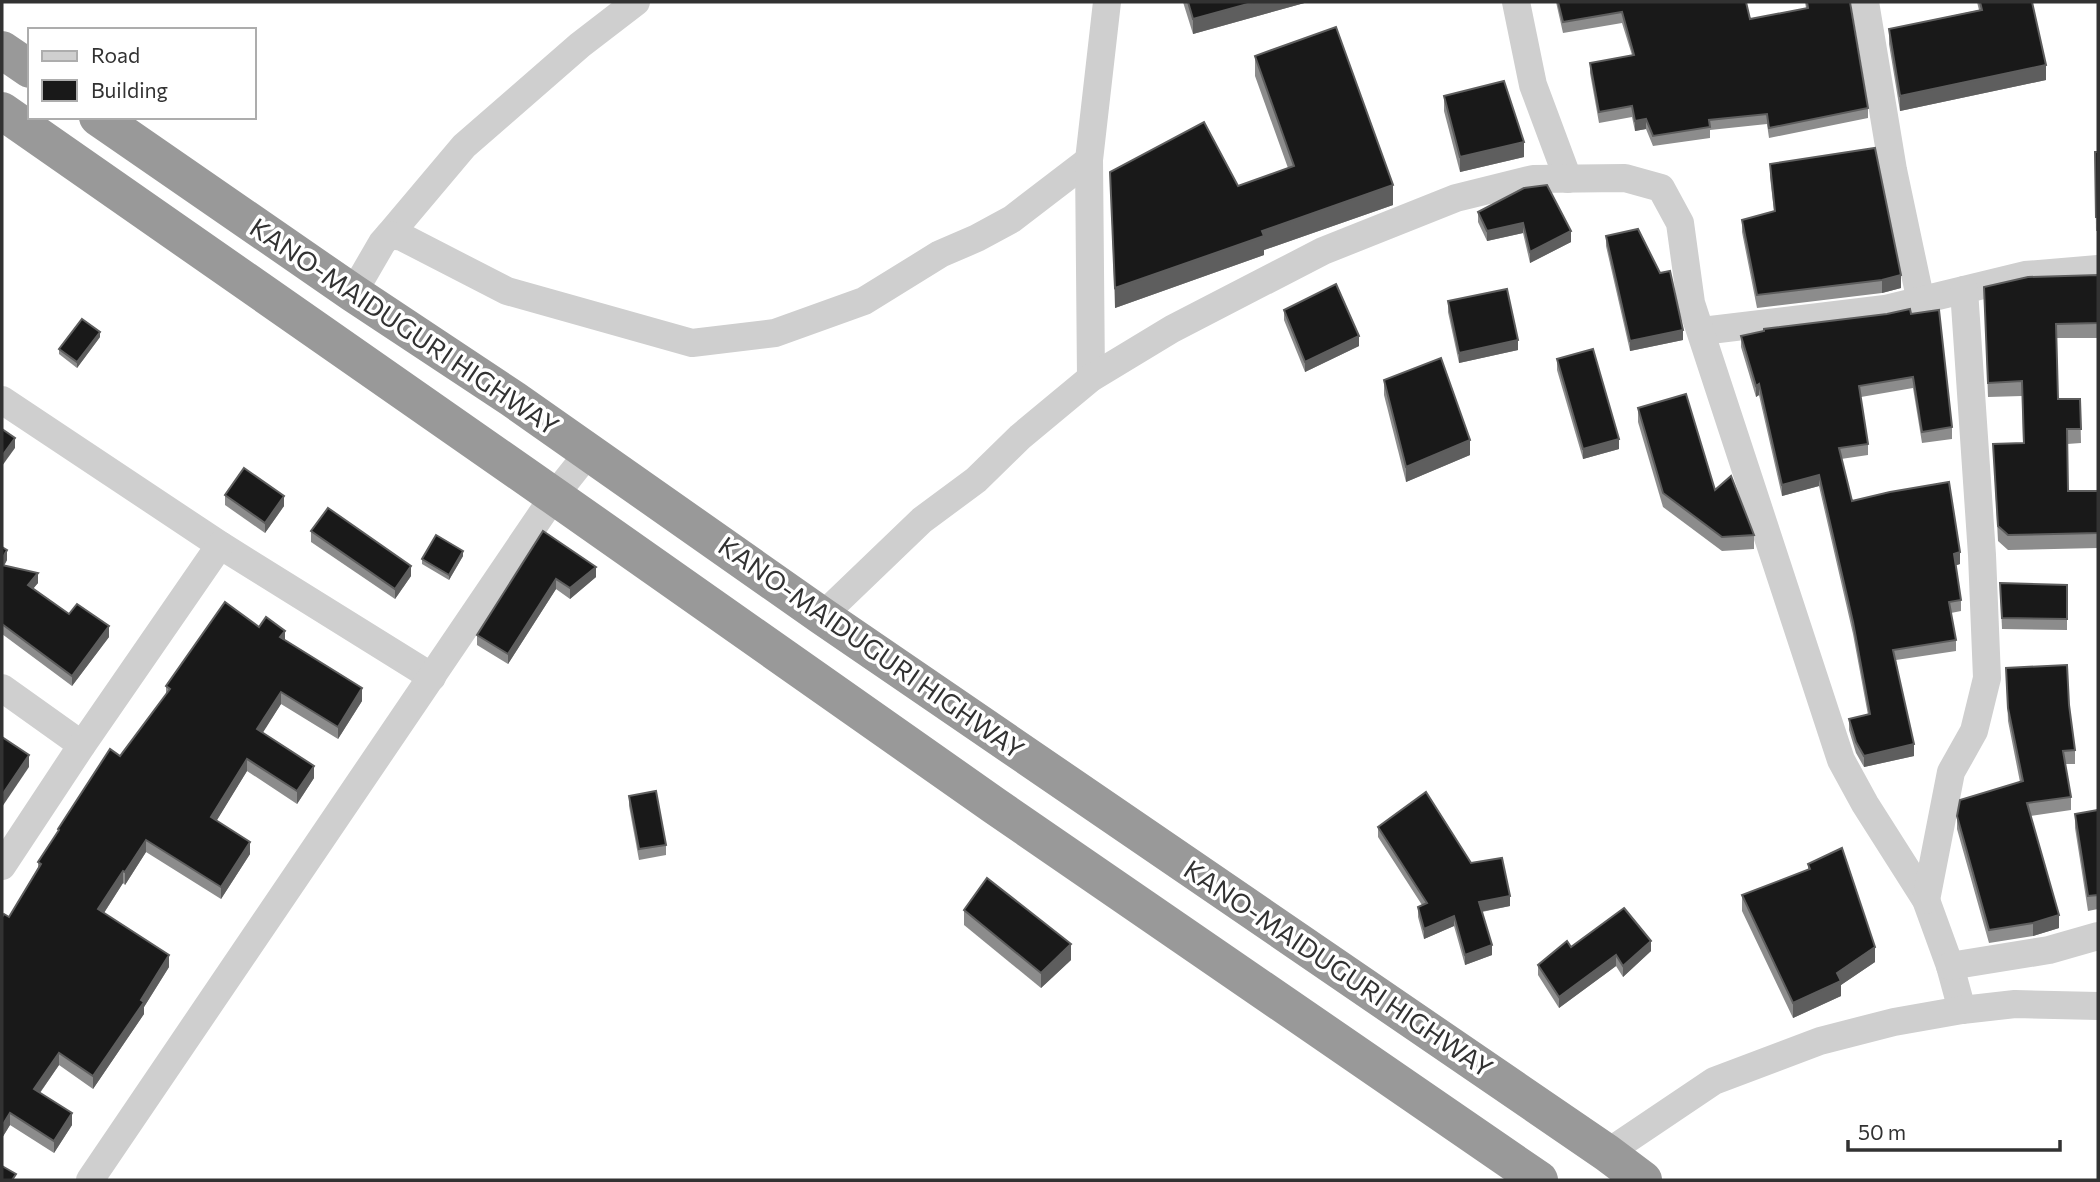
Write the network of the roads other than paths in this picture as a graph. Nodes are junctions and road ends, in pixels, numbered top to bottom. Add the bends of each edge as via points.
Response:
1 (636, 2) edge
2 (1107, 2) edge
3 (1516, 2) edge
4 (1865, 2) edge
5 (2, 50) edge
6 (28, 68) edge
7 (2, 111) edge
8 (101, 119) edge
9 (1089, 160) junction
10 (1568, 179) junction
11 (389, 235) junction
12 (2098, 269) edge
13 (1964, 290) junction
14 (353, 293) junction
15 (1921, 302) junction
16 (1702, 331) junction
17 (1091, 377) junction
18 (2, 400) edge
19 (589, 452) junction
20 (554, 496) junction
21 (220, 545) junction
22 (822, 616) junction
23 (432, 677) junction
24 (2, 688) edge
25 (82, 745) junction
26 (2, 866) edge
27 (1926, 900) junction
28 (2098, 936) edge
29 (1950, 966) junction
30 (2098, 1006) edge
31 (1962, 1010) junction
32 (1607, 1153) junction
33 (89, 1180) edge
34 (1539, 1180) edge
35 (1643, 1180) edge

1 - 11 street via 464,146
2 - 9 street
3 - 10 street via 1533,85
4 - 15 street
5 - 6 highway
7 - 20 highway, KANO-MAIDUGURI HIGHWAY
8 - 14 highway, KANO-MAIDUGURI HIGHWAY
9 - 11 street via 1012,219 940,254 864,301 775,333 692,342 507,291 402,237
9 - 17 street
10 - 16 street via 1625,178 1661,188 1680,223 1692,303
10 - 17 street via 1533,179 1456,198 1323,251
11 - 14 street
12 - 13 street via 2025,275
13 - 15 street
13 - 27 street via 1987,678 1974,731 1951,772
14 - 19 highway, KANO-MAIDUGURI HIGHWAY
15 - 16 street
16 - 27 street via 1841,760
17 - 22 street via 976,480 922,520
18 - 21 street
19 - 20 street
19 - 22 highway, KANO-MAIDUGURI HIGHWAY
20 - 23 street
20 - 34 highway, KANO-MAIDUGURI HIGHWAY
21 - 23 street
21 - 25 street
22 - 32 highway, KANO-MAIDUGURI HIGHWAY
23 - 33 street
24 - 25 street
25 - 26 street
27 - 29 street
28 - 29 street via 2049,950
29 - 31 street
30 - 31 street via 2015,1004
31 - 32 street via 1820,1041 1714,1081
32 - 35 highway, KANO-MAIDUGURI HIGHWAY

